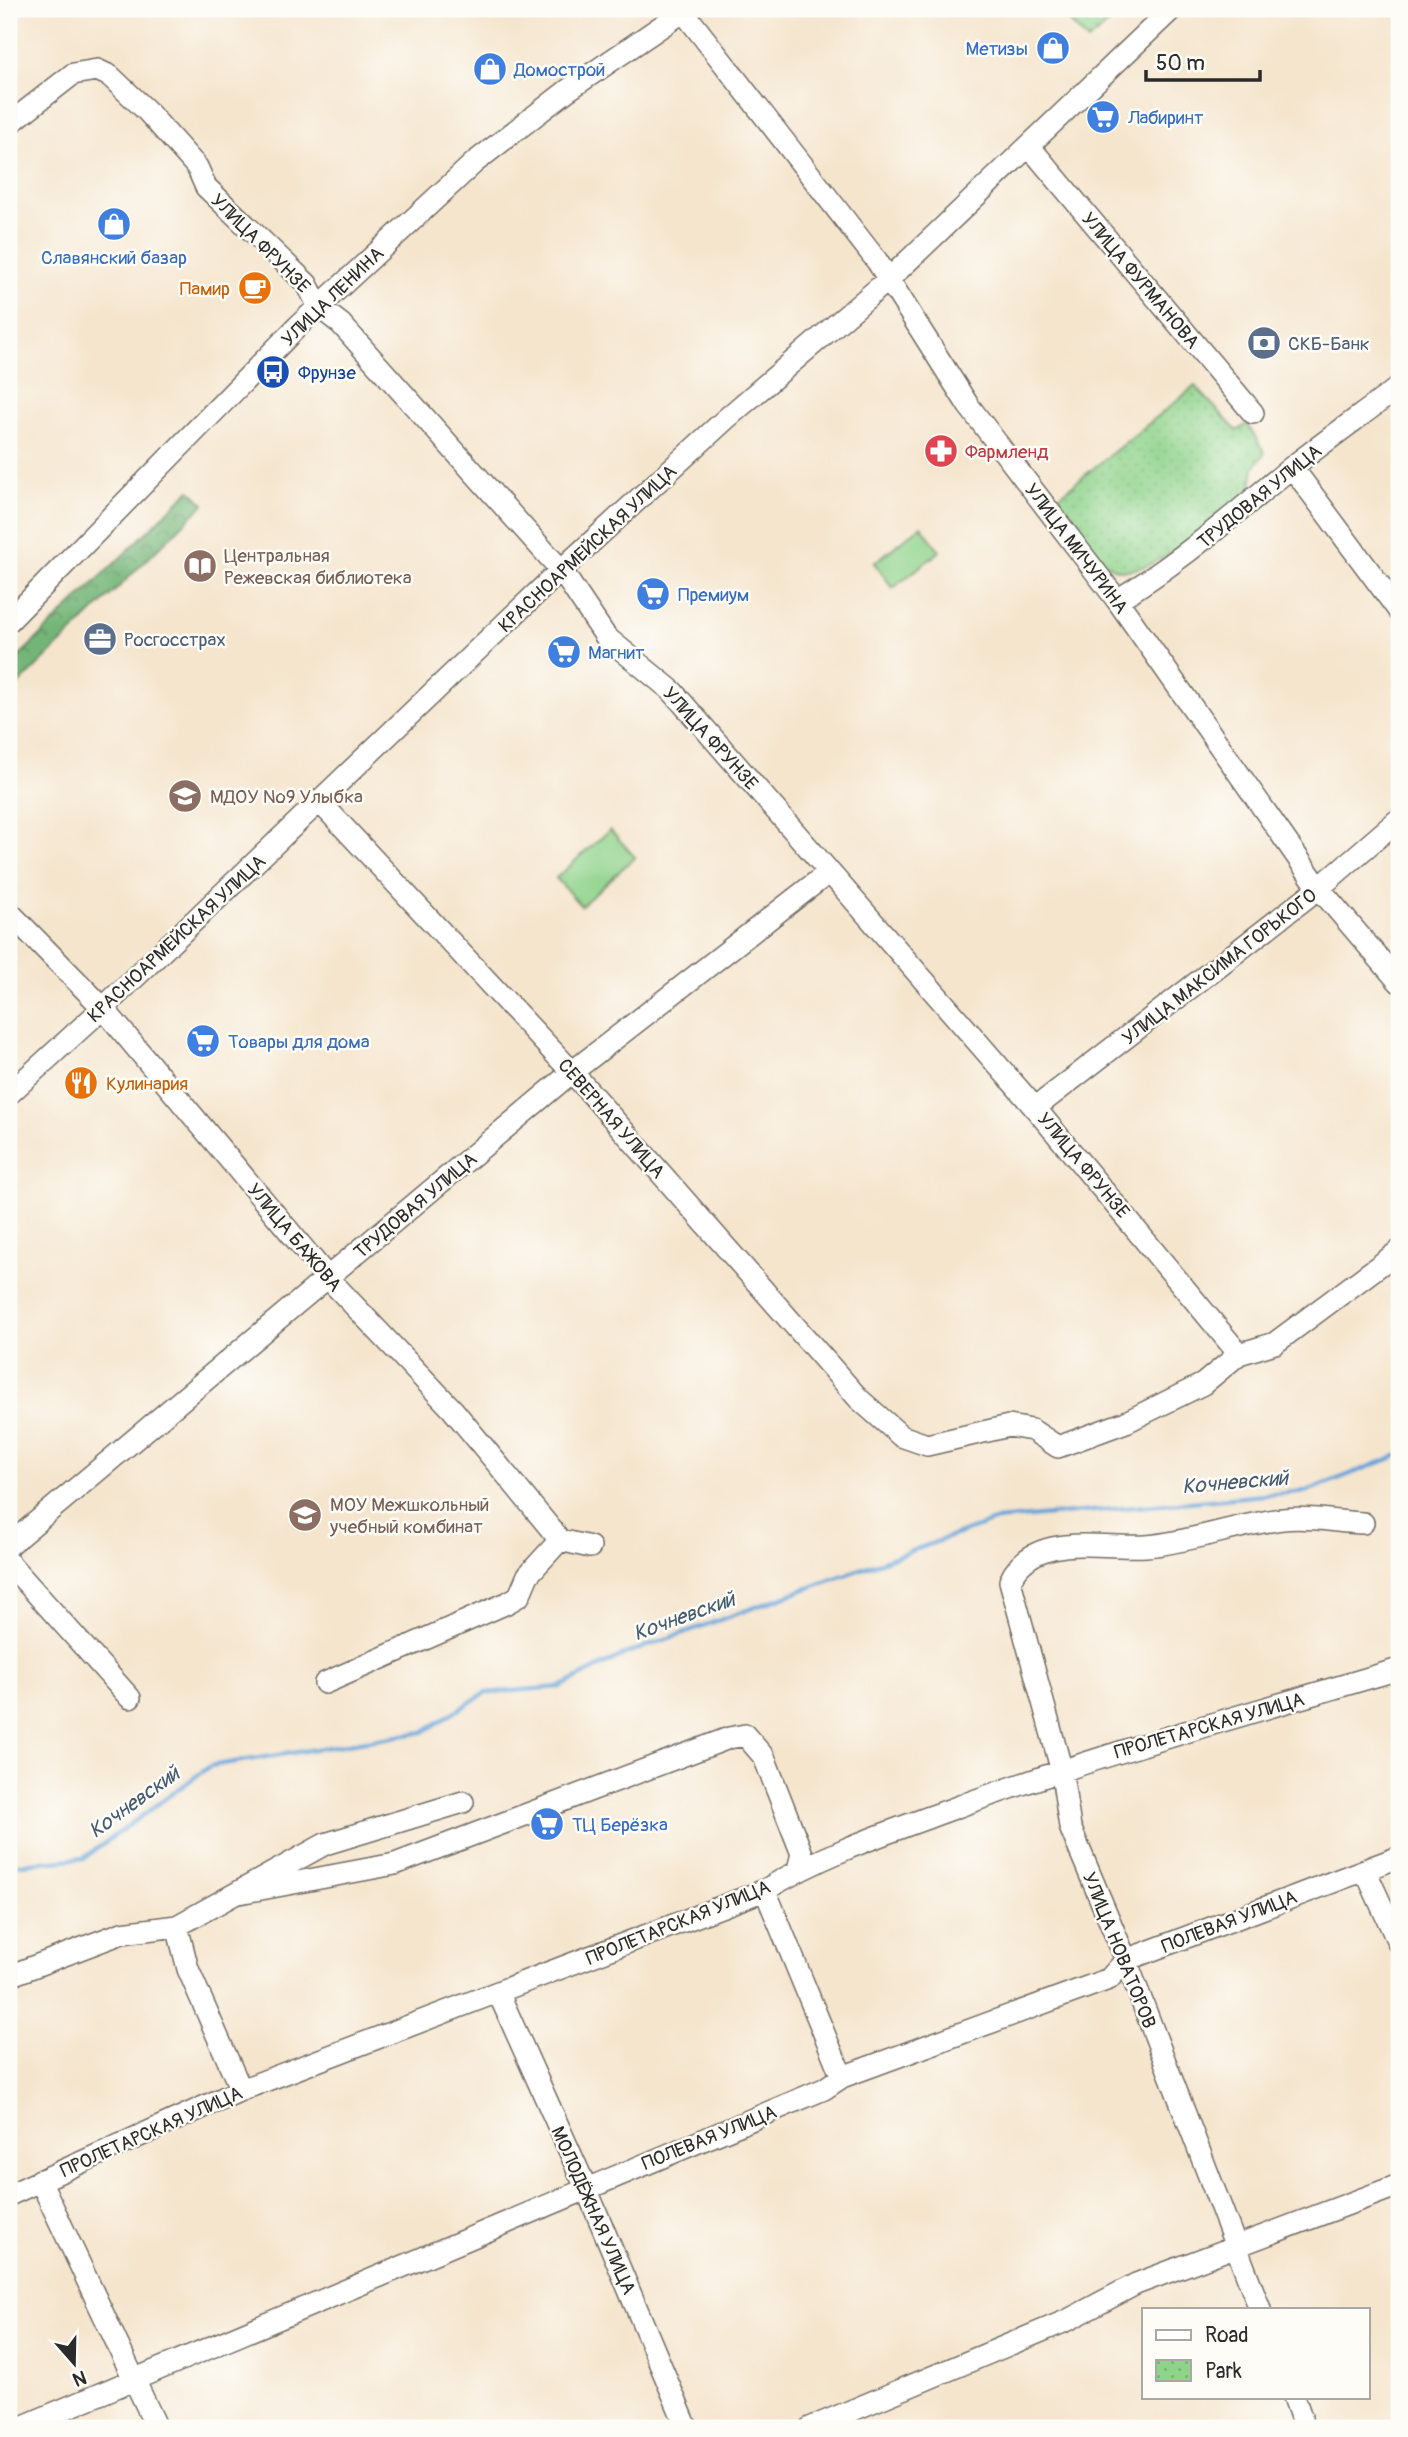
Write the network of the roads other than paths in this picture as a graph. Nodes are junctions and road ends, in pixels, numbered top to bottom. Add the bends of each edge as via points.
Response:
1 (1172, 9) edge
2 (685, 10) edge
3 (9, 124) edge
4 (1029, 146) junction
5 (889, 279) junction
6 (319, 307) junction
7 (1399, 387) edge
8 (1253, 413) dead end
9 (1292, 467) junction
10 (561, 570) junction
11 (1117, 600) junction
12 (1399, 611) edge
13 (9, 621) edge
14 (320, 802) junction
15 (1399, 819) edge
16 (828, 873) junction
17 (1319, 888) junction
18 (9, 912) edge
19 (1399, 982) edge
20 (103, 1008) junction
21 (572, 1072) junction
22 (9, 1094) edge
23 (1035, 1108) junction
24 (1399, 1251) edge
25 (329, 1279) junction
26 (1239, 1354) junction
27 (1363, 1523) dead end
28 (560, 1540) junction
29 (9, 1545) edge
30 (590, 1547) dead end
31 (9, 1563) edge
32 (1399, 1670) edge
33 (326, 1683) dead end
34 (131, 1698) dead end
35 (1062, 1768) junction
36 (463, 1802) dead end
37 (1399, 1857) edge
38 (798, 1869) junction
39 (1365, 1870) junction
40 (765, 1890) junction
41 (239, 1893) junction
42 (177, 1926) junction
43 (1399, 1944) edge
44 (1126, 1960) junction
45 (9, 1976) edge
46 (498, 1992) junction
47 (842, 2077) junction
48 (241, 2090) junction
49 (40, 2180) junction
50 (1399, 2185) edge
51 (586, 2188) junction
52 (9, 2195) edge
53 (1237, 2249) junction
54 (1260, 2308) edge
55 (135, 2377) junction
56 (1294, 2398) edge
57 (1301, 2417) dead end
58 (19, 2428) edge
59 (157, 2428) edge
60 (687, 2428) edge
61 (810, 2428) edge

1 - 4 street, КРАСНОАРМЕЙСКАЯ УЛИЦА
2 - 5 street, УЛИЦА МИЧУРИНА
2 - 6 street, УЛИЦА ЛЕНИНА via 568,90 475,162
3 - 6 street, УЛИЦА ФРУНЗЕ via 73,74 97,70 110,76 197,167 206,187 307,284
4 - 5 street, КРАСНОАРМЕЙСКАЯ УЛИЦА
4 - 8 street, УЛИЦА ФУРМАНОВА
5 - 10 street, КРАСНОАРМЕЙСКАЯ УЛИЦА via 727,418
5 - 11 street, УЛИЦА МИЧУРИНА via 968,405
6 - 10 street, УЛИЦА ФРУНЗЕ via 341,324
6 - 13 street, УЛИЦА ЛЕНИНА
7 - 9 street, ТРУДОВАЯ УЛИЦА
9 - 11 street, ТРУДОВАЯ УЛИЦА via 1211,536
9 - 12 street
10 - 14 street, КРАСНОАРМЕЙСКАЯ УЛИЦА
10 - 16 street, УЛИЦА ФРУНЗЕ via 606,637 672,691
11 - 17 street, УЛИЦА МИЧУРИНА
14 - 20 street, КРАСНОАРМЕЙСКАЯ УЛИЦА
14 - 21 street, СЕВЕРНАЯ УЛИЦА
15 - 17 street, УЛИЦА МАКСИМА ГОРЬКОГО
16 - 21 street, ТРУДОВАЯ УЛИЦА
16 - 23 street, УЛИЦА ФРУНЗЕ
17 - 19 street, УЛИЦА МИЧУРИНА
17 - 23 street, УЛИЦА МАКСИМА ГОРЬКОГО
18 - 20 street, УЛИЦА БАЖОВА
20 - 22 street, КРАСНОАРМЕЙСКАЯ УЛИЦА
20 - 25 street, УЛИЦА БАЖОВА
21 - 25 street, ТРУДОВАЯ УЛИЦА
21 - 26 street, СЕВЕРНАЯ УЛИЦА via 859,1399 901,1436 927,1445 1009,1426 1032,1430 1058,1447 1126,1422 1203,1384
23 - 26 street, УЛИЦА ФРУНЗЕ
24 - 26 street via 1275,1343
25 - 28 street, УЛИЦА БАЖОВА via 453,1410
25 - 29 street, ТРУДОВАЯ УЛИЦА
27 - 35 street, УЛИЦА НОВАТОРОВ via 1285,1518 1147,1546 1078,1543 1034,1556 1016,1567 1010,1581
28 - 30 street
28 - 33 street via 528,1575 519,1596
31 - 34 street
32 - 35 street, ПРОЛЕТАРСКАЯ УЛИЦА
35 - 38 street, ПРОЛЕТАРСКАЯ УЛИЦА
35 - 44 street, УЛИЦА НОВАТОРОВ via 1070,1827
36 - 41 street via 324,1844
37 - 39 street, ПОЛЕВАЯ УЛИЦА
38 - 40 street, ПРОЛЕТАРСКАЯ УЛИЦА
38 - 41 street via 802,1854 764,1757 745,1735 396,1864
39 - 43 street
39 - 44 street, ПОЛЕВАЯ УЛИЦА
40 - 46 street, ПРОЛЕТАРСКАЯ УЛИЦА
40 - 47 street
41 - 42 street
42 - 45 street via 122,1933
42 - 48 street via 188,1969
44 - 47 street, ПОЛЕВАЯ УЛИЦА via 1110,1979
44 - 53 street, УЛИЦА НОВАТОРОВ
46 - 48 street, ПРОЛЕТАРСКАЯ УЛИЦА
46 - 51 street, МОЛОДЁЖНАЯ УЛИЦА
47 - 51 street, ПОЛЕВАЯ УЛИЦА via 824,2089
48 - 49 street, ПРОЛЕТАРСКАЯ УЛИЦА
49 - 52 street, ПРОЛЕТАРСКАЯ УЛИЦА
49 - 55 street
50 - 53 street
51 - 55 street, ПОЛЕВАЯ УЛИЦА
51 - 60 street, МОЛОДЁЖНАЯ УЛИЦА
53 - 54 street, УЛИЦА НОВАТОРОВ
53 - 61 street via 1136,2284 1068,2320
55 - 58 street, ПОЛЕВАЯ УЛИЦА
55 - 59 street
56 - 57 street

